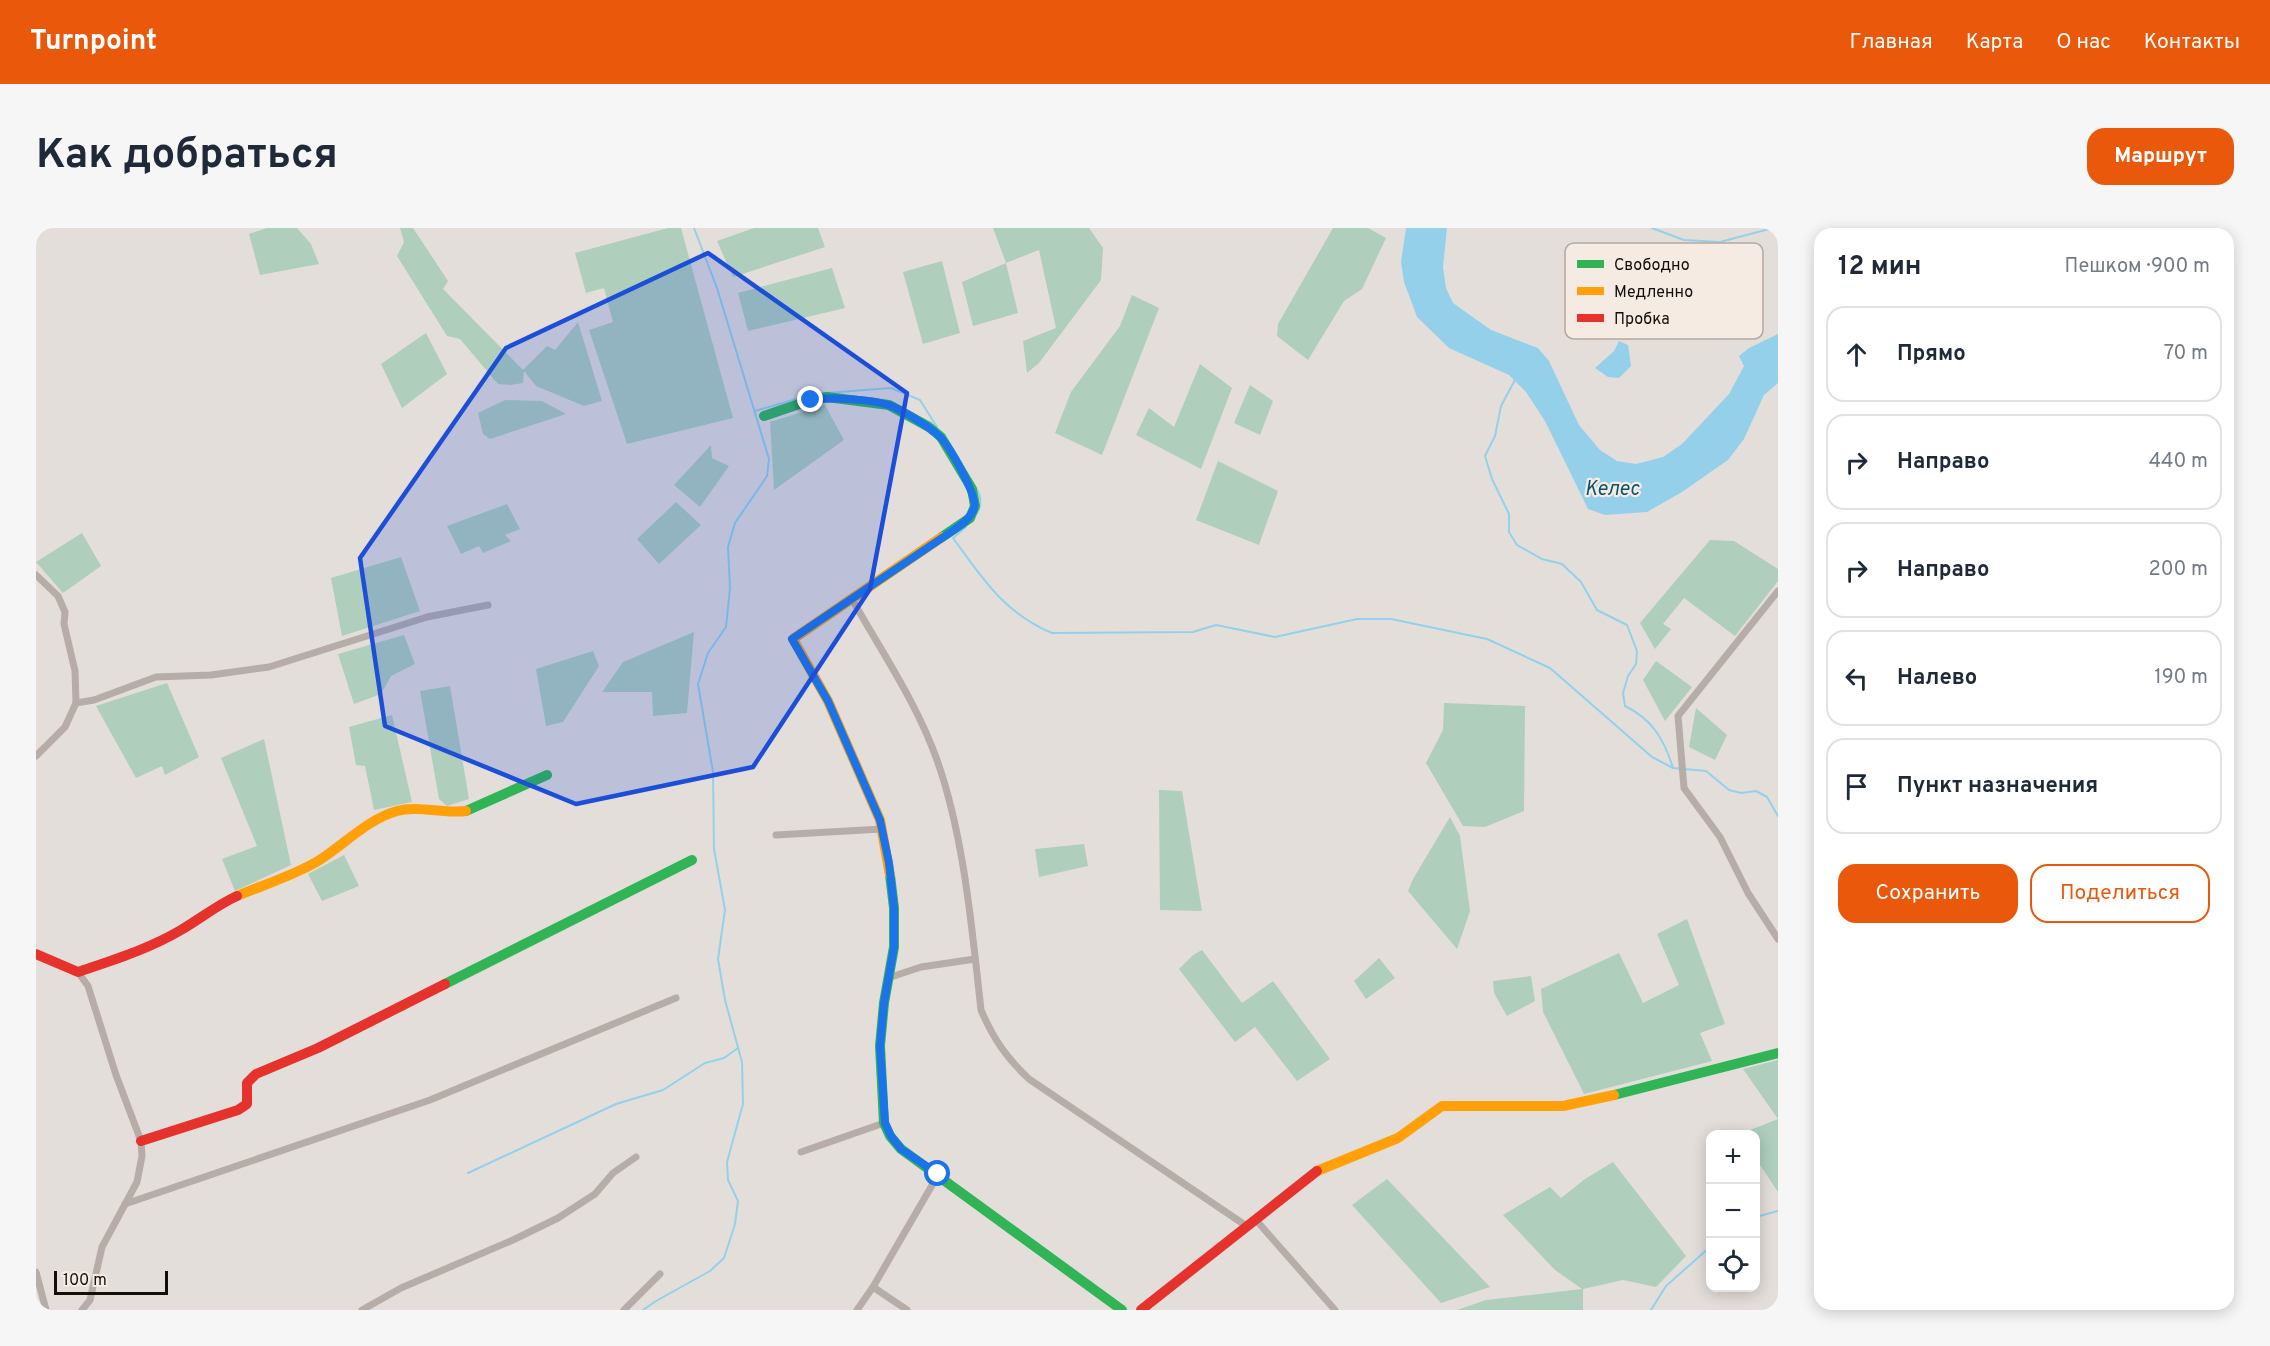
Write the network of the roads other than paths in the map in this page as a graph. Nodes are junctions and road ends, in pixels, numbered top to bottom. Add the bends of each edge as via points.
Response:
1 (764, 416) dead end
2 (36, 575) edge
3 (1778, 591) edge
4 (852, 599) junction
5 (488, 605) dead end
6 (76, 703) junction
7 (36, 756) edge
8 (547, 775) dead end
9 (882, 830) junction
10 (776, 835) dead end
11 (692, 860) dead end
12 (1778, 939) edge
13 (36, 954) edge
14 (975, 958) junction
15 (78, 972) junction
16 (888, 978) junction
17 (676, 998) dead end
18 (1778, 1053) edge
19 (885, 1123) junction
20 (141, 1141) junction
21 (801, 1152) dead end
22 (636, 1157) dead end
23 (938, 1174) junction
24 (125, 1204) junction
25 (1252, 1224) junction
26 (36, 1272) edge
27 (660, 1274) dead end
28 (873, 1287) junction
29 (46, 1310) edge
30 (82, 1310) edge
31 (362, 1310) edge
32 (624, 1310) edge
33 (857, 1310) edge
34 (907, 1310) edge
35 (1122, 1310) edge
36 (1141, 1310) edge
37 (1335, 1310) edge

1 - 4 street via 827,398 889,405 941,437 972,489 975,506 970,518
2 - 6 street via 58,596 65,612
3 - 12 street via 1678,716 1684,788 1720,837 1748,893
4 - 9 street via 792,639 828,701
4 - 14 street via 921,722 936,758 953,811
5 - 6 street via 427,617 269,667 156,677
6 - 7 street via 66,727
8 - 15 street via 470,810 393,812 318,861 222,903 141,950
9 - 10 street
9 - 16 street via 894,908 894,947
11 - 20 street via 318,1048 256,1074 247,1083 247,1104 238,1110
13 - 15 street
14 - 16 street
14 - 25 street via 981,1010 991,1034 1014,1065 1029,1079
15 - 20 street via 88,986
16 - 19 street via 880,1046
17 - 24 street via 430,1100
18 - 25 street via 1563,1106 1442,1106 1398,1138 1308,1176
19 - 21 street
19 - 23 street via 901,1149
20 - 24 street via 136,1182
22 - 31 street via 613,1173 595,1194 558,1218 401,1288
23 - 28 street
23 - 35 street
24 - 30 street via 102,1247 90,1300
25 - 36 street
25 - 37 street
26 - 29 street
27 - 32 street
28 - 33 street
28 - 34 street

